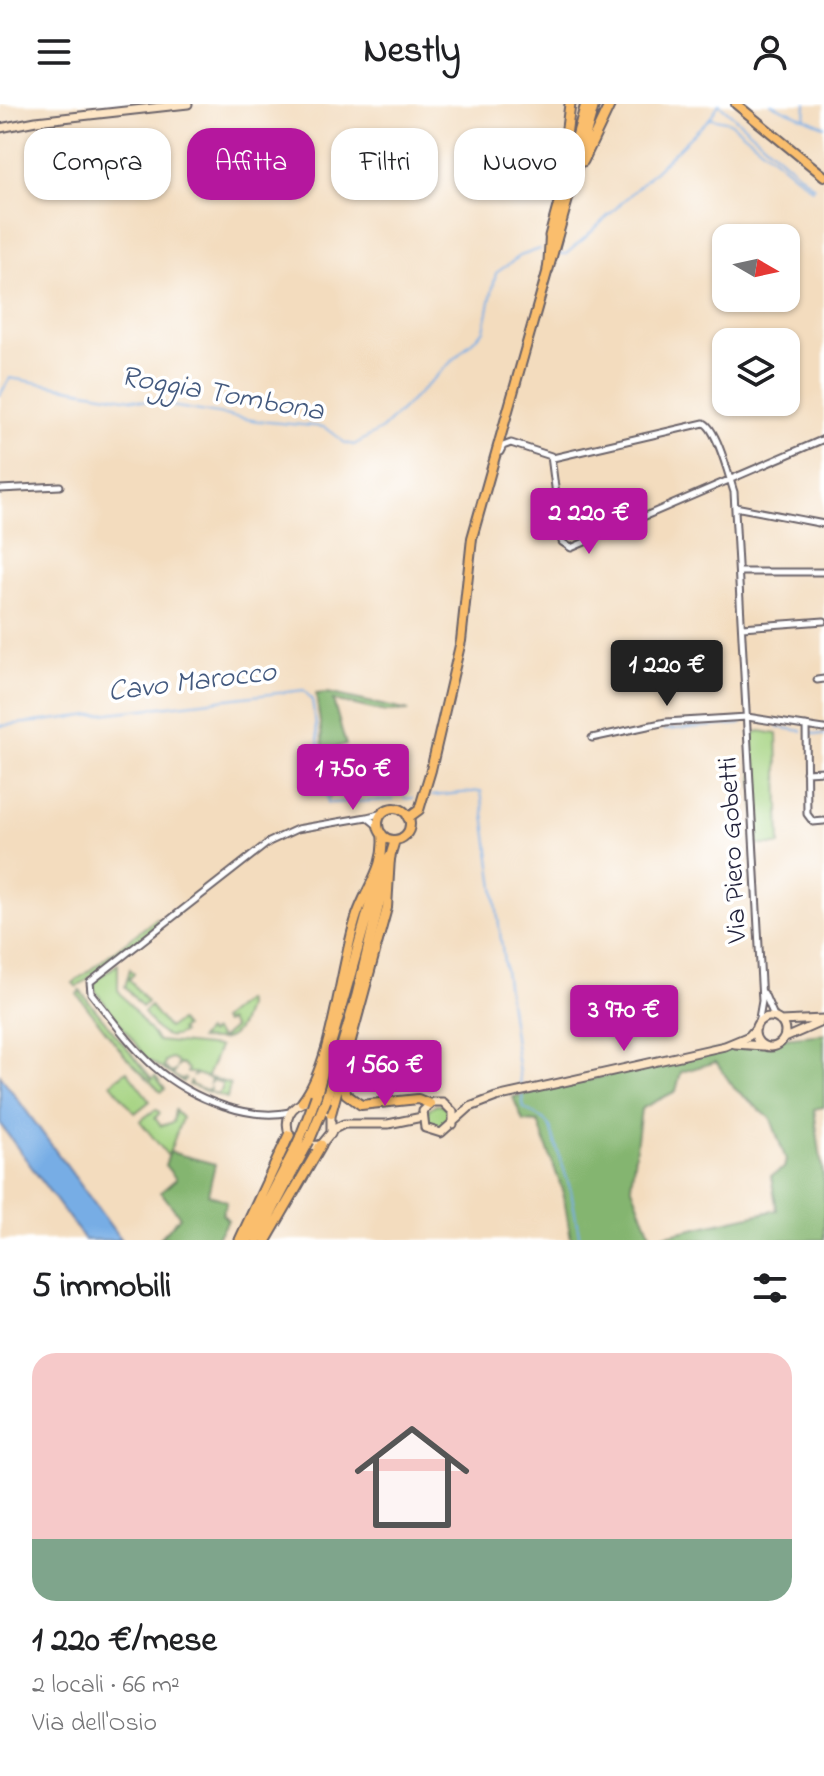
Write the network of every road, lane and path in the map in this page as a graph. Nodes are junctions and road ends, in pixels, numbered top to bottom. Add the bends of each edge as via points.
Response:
1 (188, 104) edge
2 (570, 104) edge
3 (586, 104) edge
4 (594, 104) edge
5 (610, 104) edge
6 (736, 104) edge
7 (0, 128) edge
8 (824, 176) edge
9 (550, 236) junction
10 (553, 251) junction
11 (548, 269) junction
12 (511, 400) junction
13 (824, 439) edge
14 (511, 443) junction
15 (553, 458) junction
16 (491, 471) junction
17 (730, 479) junction
18 (60, 486) dead end
19 (0, 489) edge
20 (735, 507) junction
21 (824, 524) edge
22 (739, 572) junction
23 (824, 572) edge
24 (824, 621) edge
25 (742, 627) junction
26 (747, 717) junction
27 (763, 719) junction
28 (806, 726) junction
29 (824, 729) edge
30 (592, 738) dead end
31 (748, 741) junction
32 (824, 771) edge
33 (806, 772) junction
34 (383, 813) junction
35 (367, 817) junction
36 (408, 818) junction
37 (824, 821) edge
38 (380, 830) junction
39 (395, 840) junction
40 (386, 858) junction
41 (761, 981) junction
42 (777, 1019) junction
43 (824, 1020) edge
44 (757, 1026) junction
45 (785, 1038) junction
46 (725, 1046) junction
47 (763, 1046) junction
48 (343, 1069) junction
49 (430, 1104) junction
50 (470, 1107) junction
51 (452, 1109) junction
52 (320, 1110) junction
53 (290, 1112) junction
54 (269, 1115) junction
55 (422, 1117) junction
56 (286, 1123) junction
57 (348, 1123) junction
58 (453, 1124) junction
59 (331, 1134) junction
60 (299, 1138) junction
61 (321, 1145) junction
62 (299, 1150) junction
63 (240, 1240) edge
64 (248, 1240) edge
65 (257, 1240) edge
66 (266, 1240) edge

1 - 7 main road
2 - 9 highway
3 - 9 highway
4 - 10 highway
5 - 10 highway via 584,158
6 - 8 main road
9 - 11 main road
10 - 11 highway
11 - 12 main road
12 - 14 street via 506,434
12 - 16 main road
13 - 17 street
14 - 15 street
14 - 16 street via 503,446
15 - 17 street, Via Piero Gobetti via 704,423 711,428
15 - 17 street via 562,542 568,548
16 - 36 main road via 472,538 461,641 431,770 419,810
17 - 20 street, Via Piero Gobetti
18 - 19 street
20 - 21 street
20 - 22 street, Via Piero Gobetti
22 - 23 street
22 - 25 street, Via Piero Gobetti
24 - 25 street
25 - 26 street, Via Piero Gobetti
26 - 27 street
26 - 30 street via 666,722
26 - 31 street, Via Piero Gobetti
27 - 28 street
27 - 31 street via 752,727
28 - 29 street
28 - 33 street
31 - 41 street, Via Piero Gobetti
32 - 33 street
33 - 37 street via 809,819
34 - 35 street
34 - 36 main road via 395,808
34 - 38 main road
35 - 38 street
35 - 54 street via 297,829 269,842 90,982 91,993 157,1073 208,1100
36 - 39 main road via 408,831
38 - 39 main road
38 - 40 main road
39 - 40 main road
40 - 48 main road via 387,908
40 - 52 highway, bridge via 357,995
40 - 52 highway, bridge via 316,1096
40 - 52 main road via 358,912 321,1065
41 - 42 street
41 - 44 street
42 - 43 main road
42 - 44 main road via 765,1018
42 - 45 main road
43 - 45 main road
44 - 46 main road
44 - 47 main road via 756,1038
45 - 47 main road via 773,1048
46 - 47 main road
46 - 50 main road
48 - 49 main road via 346,1094 361,1105 418,1099
48 - 52 main road
49 - 51 main road via 440,1101
49 - 55 main road
50 - 51 main road
50 - 58 main road
51 - 58 main road
52 - 53 main road
52 - 57 main road
52 - 59 main road
52 - 60 highway
53 - 54 street
53 - 56 main road
54 - 56 street
55 - 57 main road via 388,1124
55 - 58 main road via 425,1128 435,1133
56 - 60 main road
57 - 59 main road
59 - 61 main road
60 - 61 main road via 302,1146
60 - 62 highway, bridge
60 - 63 highway
61 - 66 highway
62 - 64 highway
62 - 65 highway

